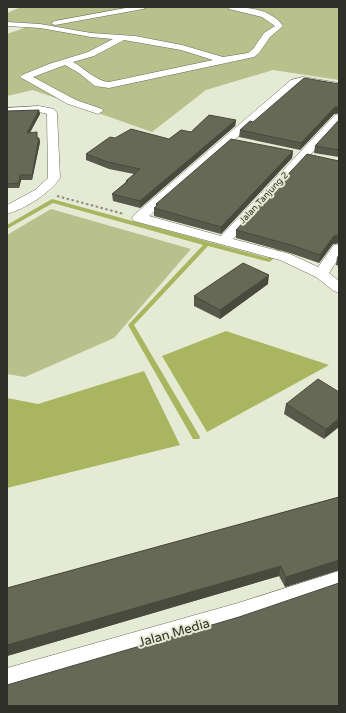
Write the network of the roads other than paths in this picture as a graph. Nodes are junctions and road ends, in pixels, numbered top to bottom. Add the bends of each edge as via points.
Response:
1 (143, 7) edge
2 (232, 7) edge
3 (7, 24) edge
4 (40, 26) junction
5 (122, 38) junction
6 (223, 60) junction
7 (66, 62) junction
8 (339, 86) edge
9 (7, 111) edge
10 (98, 111) dead end
11 (339, 117) edge
12 (229, 140) junction
13 (244, 143) edge
14 (289, 153) edge
15 (304, 156) junction
16 (318, 159) edge
17 (7, 210) edge
18 (224, 241) junction
19 (339, 248) edge
20 (321, 274) junction
21 (339, 275) edge
22 (339, 288) edge
23 (339, 581) edge
24 (7, 681) edge

1 - 4 street
2 - 6 street via 262,14 276,21 279,26 267,35 251,55
3 - 4 street
4 - 5 street
5 - 6 street via 182,48
5 - 7 street via 91,54
6 - 7 street via 109,85 98,84
7 - 10 street via 25,77 72,102
8 - 12 street via 297,80
9 - 17 street via 39,109 52,113 54,178 40,191
11 - 15 street, Jalan Tanjung 2
12 - 13 street
12 - 18 street via 138,218
14 - 15 street
15 - 16 street
15 - 18 street, Jalan Tanjung 2
18 - 20 street via 278,255
19 - 20 street
20 - 21 street
20 - 22 street
23 - 24 street, Jalan Media via 238,614

